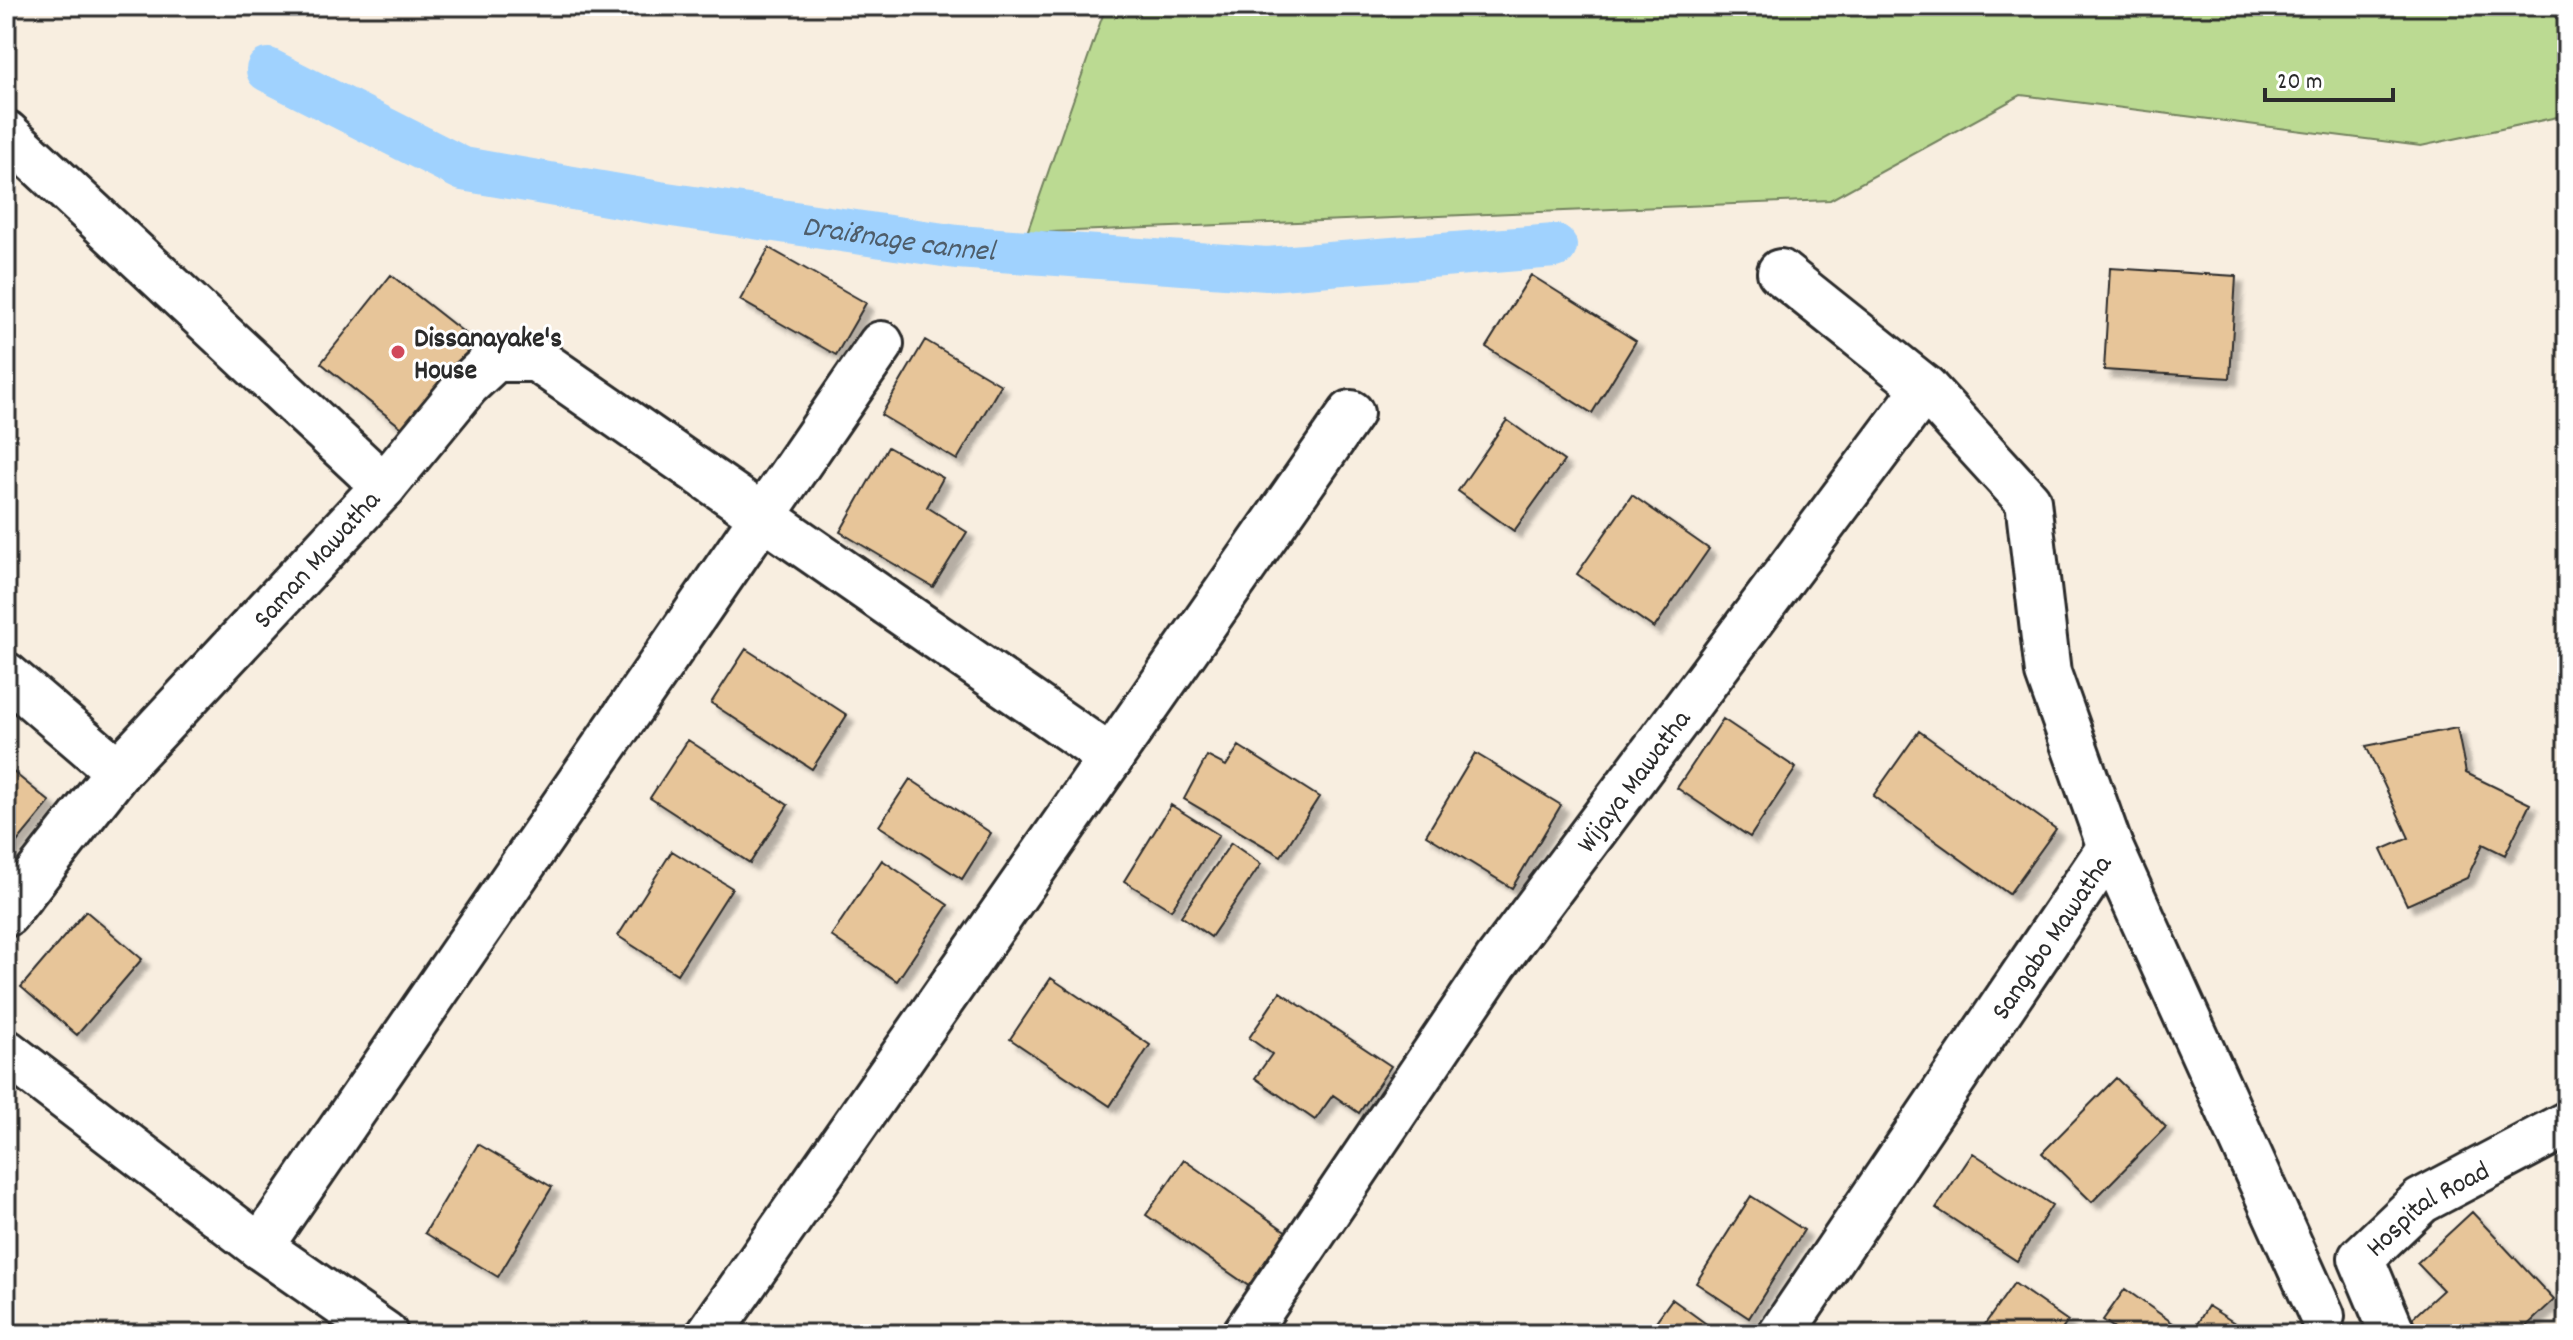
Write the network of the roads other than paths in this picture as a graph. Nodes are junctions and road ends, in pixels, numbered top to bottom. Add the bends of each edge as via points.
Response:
1 (6, 133) edge
2 (1780, 272) dead end
3 (881, 344) dead end
4 (1925, 388) junction
5 (1351, 413) dead end
6 (384, 486) junction
7 (762, 517) junction
8 (6, 675) edge
9 (1111, 758) junction
10 (118, 771) junction
11 (2110, 847) junction
12 (6, 914) edge
13 (6, 1052) edge
14 (2567, 1124) edge
15 (260, 1247) junction
16 (2361, 1258) junction
17 (2316, 1325) edge
18 (385, 1334) edge
19 (709, 1334) edge
20 (1245, 1334) edge
21 (1781, 1334) edge
22 (2393, 1334) edge

1 - 6 street, Saman Mawatha
2 - 4 street
3 - 7 street
4 - 11 street via 2028,501 2048,673
4 - 20 street, Wijaya Mawatha via 1496,962
5 - 9 street
6 - 7 street via 495,359 536,359
6 - 10 street, Saman Mawatha
7 - 9 street
7 - 15 street
8 - 10 street
9 - 19 street
10 - 12 street, Saman Mawatha
11 - 17 street, Sangabo Mawatha
11 - 21 street, Sangabo Mawatha
13 - 15 street
14 - 16 street, Hospital Road via 2421,1201
15 - 18 street
16 - 17 street
16 - 22 street, Hospital Road

